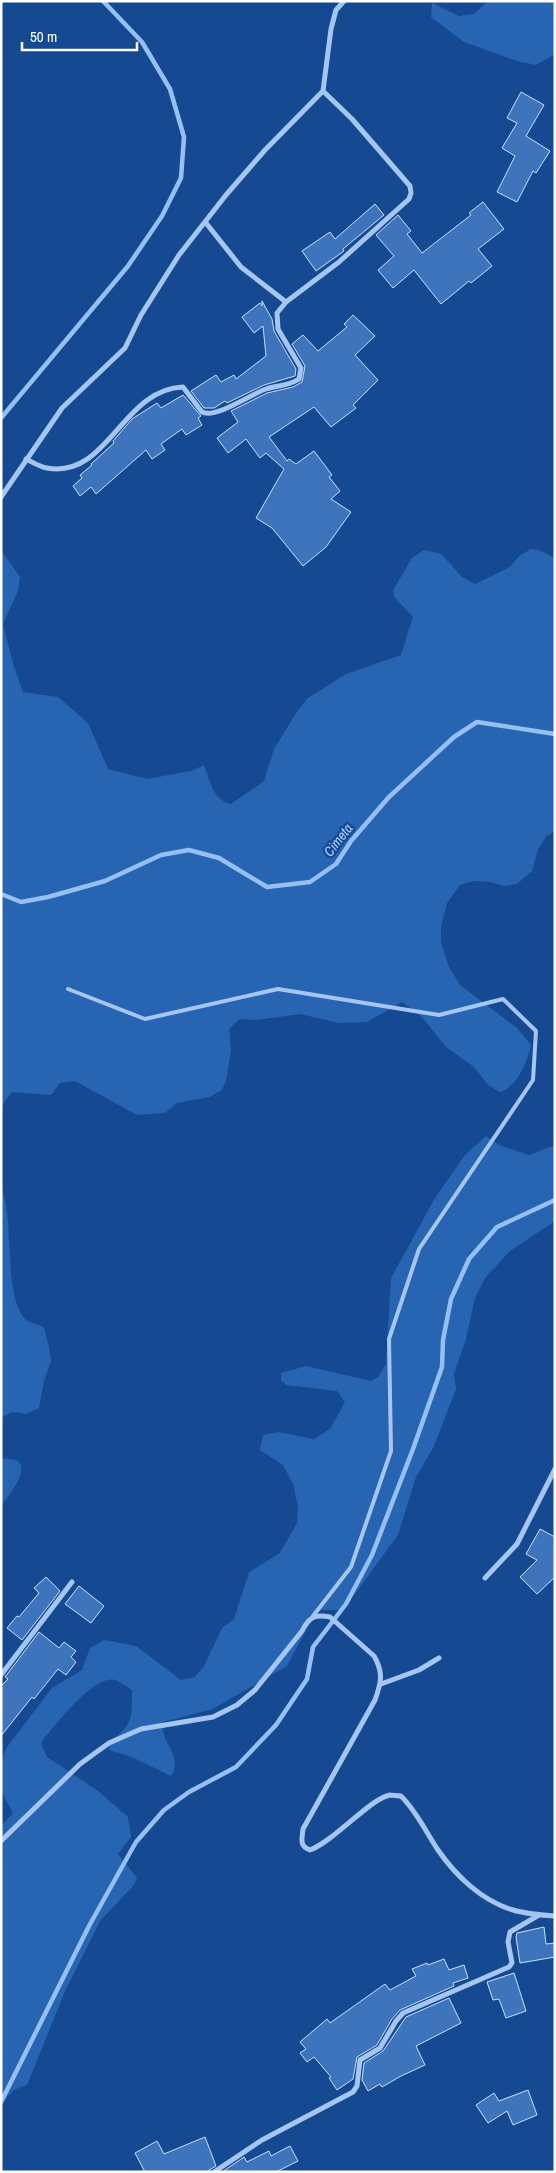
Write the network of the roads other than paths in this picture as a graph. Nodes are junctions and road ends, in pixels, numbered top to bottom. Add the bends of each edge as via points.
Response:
1 (344, 1) edge
2 (323, 90) junction
3 (206, 223) junction
4 (286, 302) junction
5 (26, 459) junction
6 (1, 497) edge
7 (68, 989) dead end
8 (555, 1469) edge
9 (485, 1578) dead end
10 (72, 1582) dead end
11 (314, 1616) junction
12 (439, 1658) dead end
13 (1, 1675) edge
14 (381, 1684) junction
15 (1, 1841) edge
16 (539, 1914) junction
17 (555, 1916) edge
18 (214, 2172) edge

1 - 2 street via 336,10 331,30
2 - 3 street via 264,150
2 - 4 street via 410,186 411,193 409,199 362,242
3 - 4 street via 241,267
3 - 5 street via 179,255 141,315 125,348 62,408
4 - 5 street via 277,313 276,322 301,368 300,379 266,389 207,414 183,387 161,391 138,405 103,446 83,463 45,468
5 - 6 street
7 - 11 lane via 145,1020 278,988 439,1015 503,999 536,1031 533,1080 419,1249 389,1339 390,1451 351,1567
8 - 9 street via 517,1544
10 - 13 street
11 - 14 street via 330,1617 374,1656 381,1671
11 - 15 street via 255,1690 237,1705 213,1717 141,1729 109,1743 80,1764
12 - 14 street
14 - 16 street via 303,1829 304,1848 310,1850 321,1846 388,1795 401,1796 465,1883 512,1910
16 - 17 street
16 - 18 street via 510,1932 508,1942 512,1963 509,1967 403,2013 380,2048 360,2060 357,2086 353,2092 262,2140

